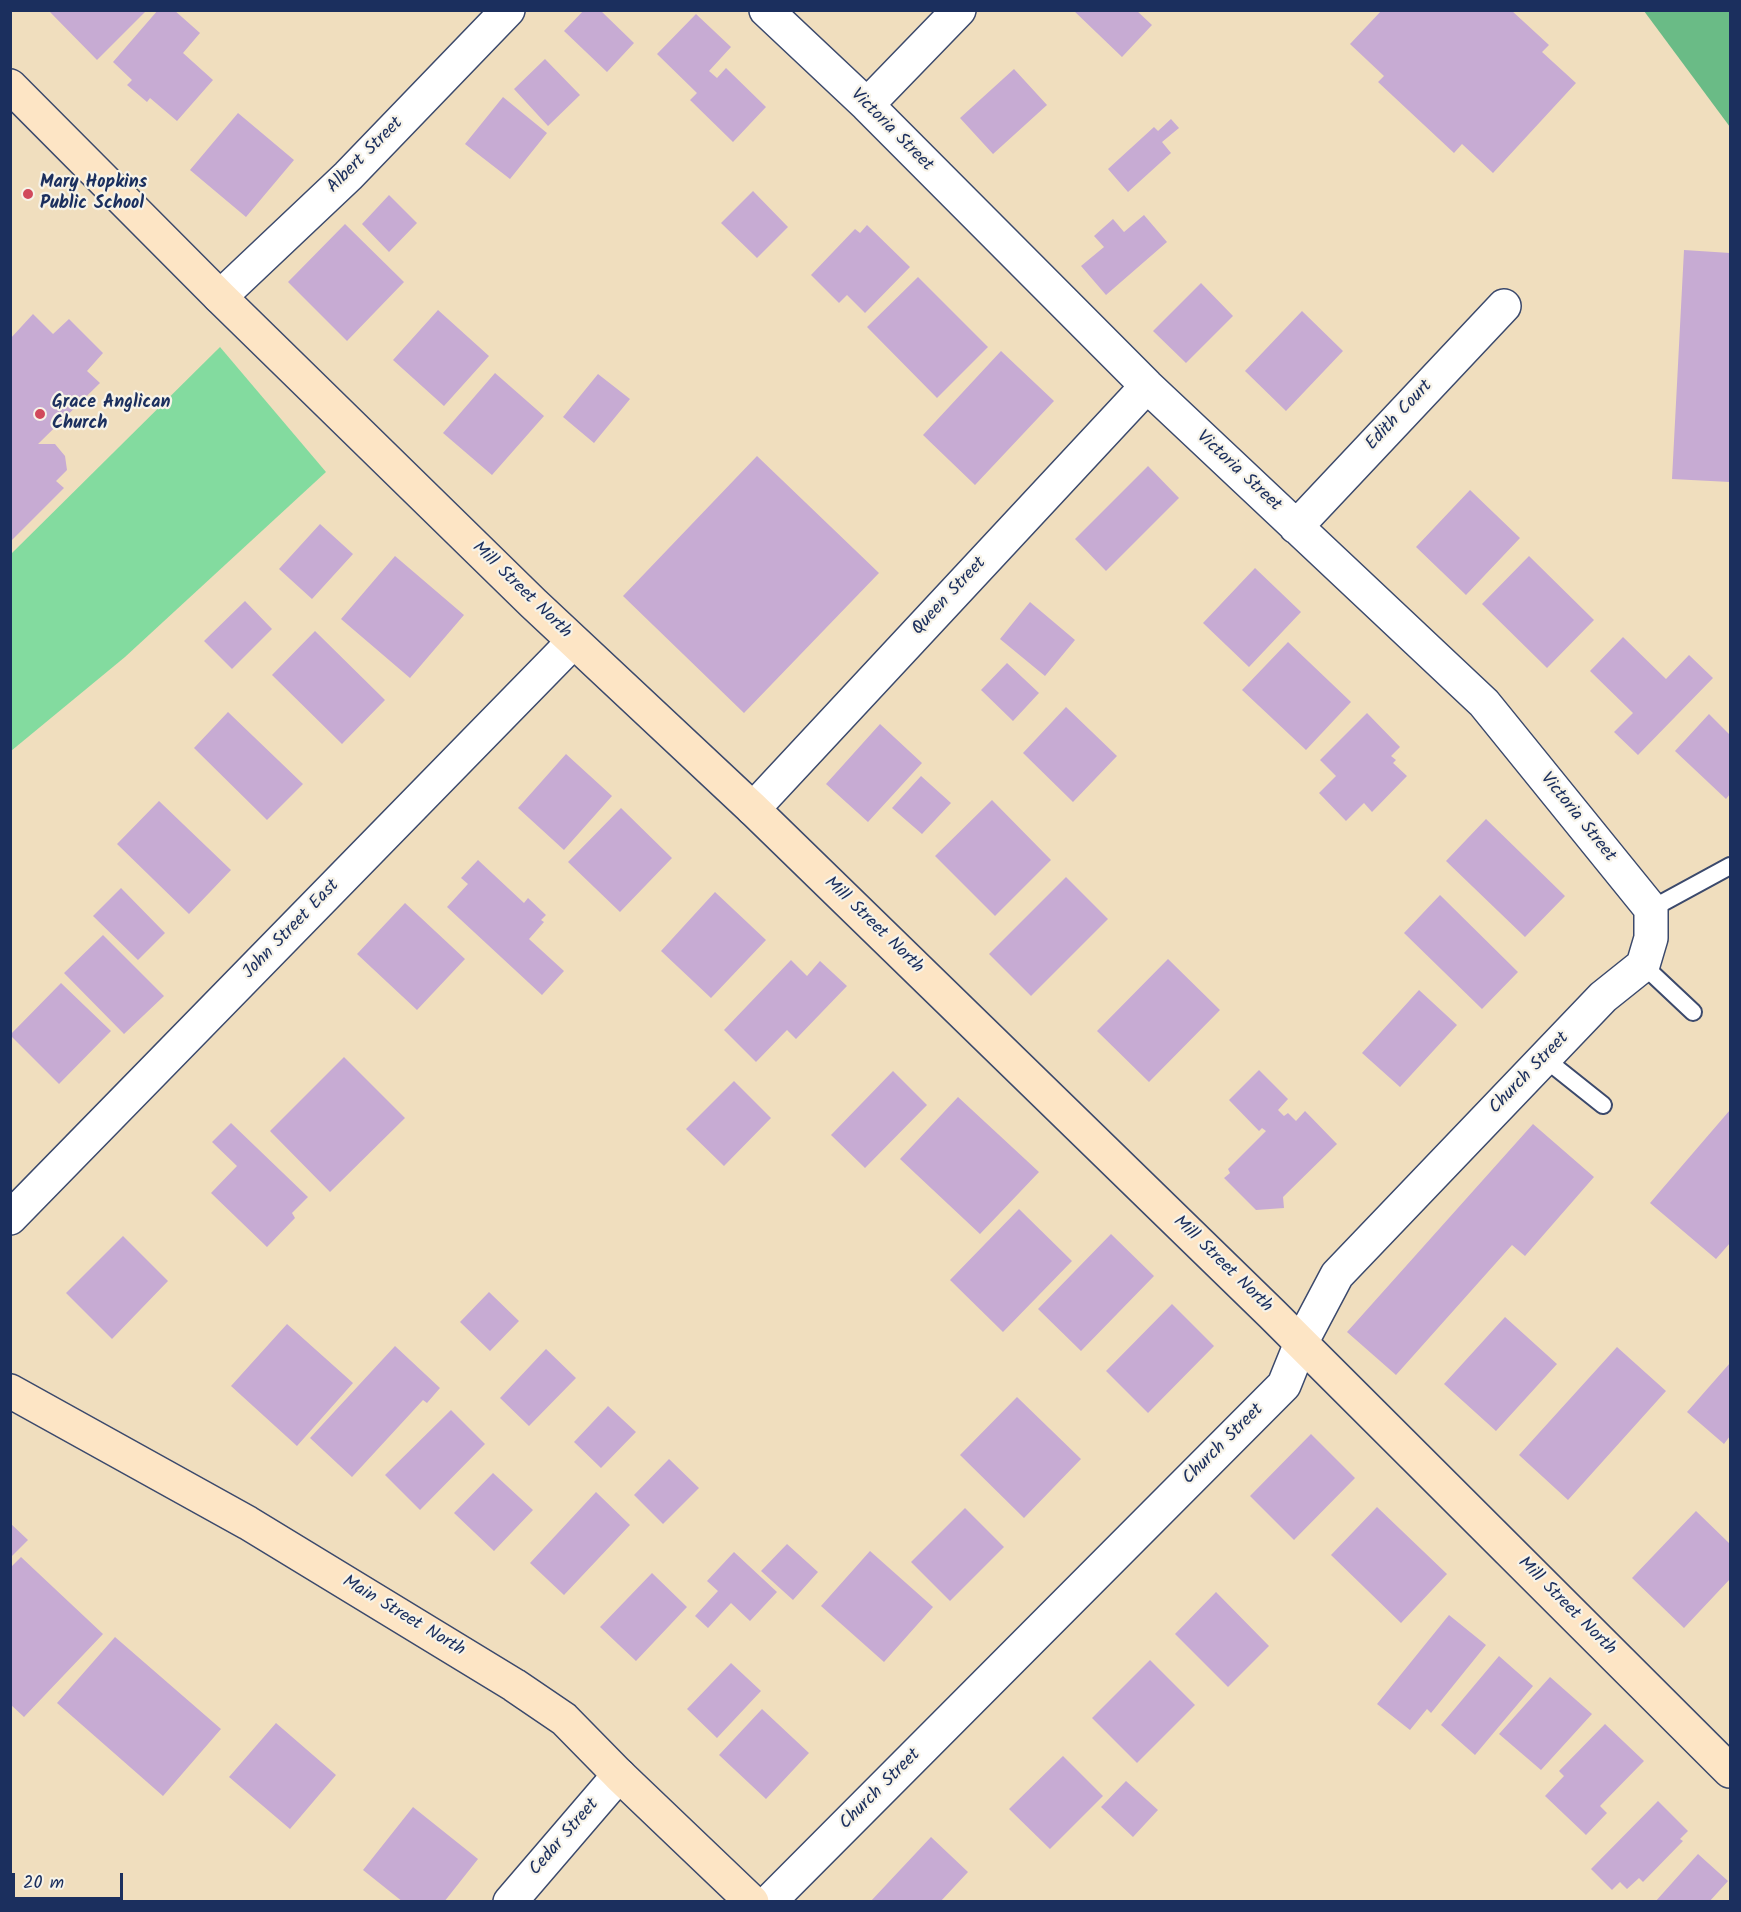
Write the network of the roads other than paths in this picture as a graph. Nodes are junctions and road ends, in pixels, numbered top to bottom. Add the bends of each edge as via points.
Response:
1 (508, 10) edge
2 (766, 10) edge
3 (959, 10) edge
4 (10, 86) edge
5 (867, 105) junction
6 (220, 297) junction
7 (1504, 306) dead end
8 (1147, 386) junction
9 (1296, 527) junction
10 (573, 642) junction
11 (753, 809) junction
12 (1731, 866) edge
13 (1651, 909) junction
14 (1643, 965) junction
15 (1693, 1012) dead end
16 (1544, 1059) junction
17 (1603, 1105) dead end
18 (10, 1218) edge
19 (1301, 1343) junction
20 (10, 1391) edge
21 (1731, 1771) edge
22 (619, 1775) junction
23 (510, 1902) edge
24 (752, 1902) edge
25 (769, 1902) edge

1 - 6 street, Albert Street via 348,176
2 - 5 street, Victoria Street
3 - 5 street
4 - 6 main road, Mill Street North
5 - 8 street, Victoria Street
6 - 10 main road, Mill Street North
7 - 9 street, Edith Court
8 - 9 street, Victoria Street
8 - 11 street, Queen Street
9 - 13 street, Victoria Street via 1484,703
10 - 11 main road, Mill Street North
10 - 18 street, John Street East
11 - 19 main road, Mill Street North
12 - 13 lane
13 - 14 street via 1651,938
14 - 15 lane
14 - 16 street, Church Street via 1603,997
16 - 17 lane
16 - 19 street, Church Street via 1337,1275
19 - 21 main road, Mill Street North
19 - 25 street, Church Street via 1284,1385
20 - 22 main road, Main Street North via 248,1523 514,1685 564,1719
22 - 23 street, Cedar Street
22 - 24 main road, Main Street North

